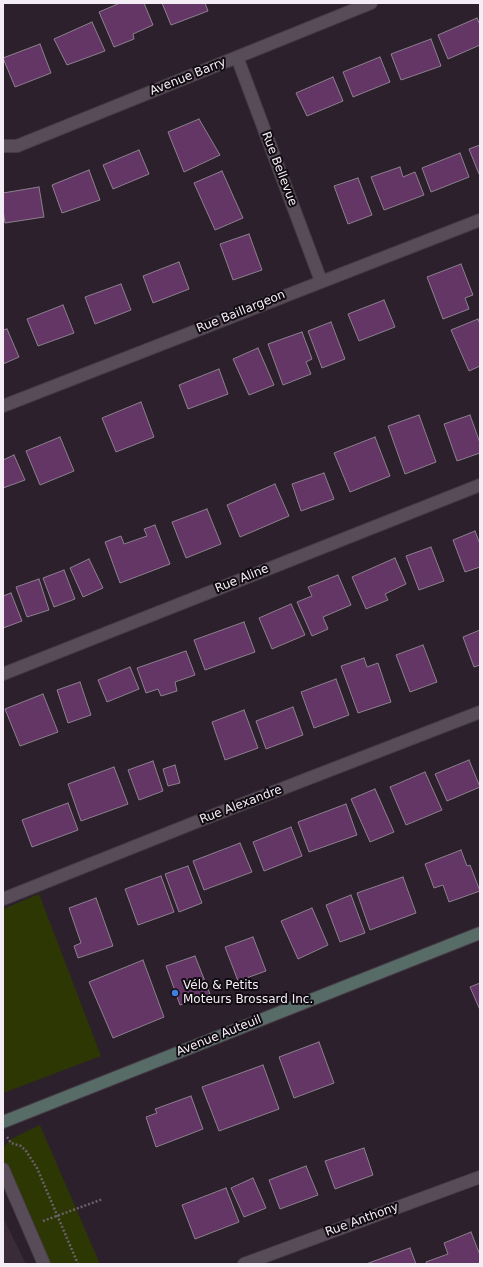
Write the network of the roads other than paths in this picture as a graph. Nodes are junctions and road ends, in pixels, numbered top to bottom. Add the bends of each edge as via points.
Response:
1 (371, 3) edge
2 (237, 58) junction
3 (3, 146) edge
4 (480, 220) edge
5 (322, 281) junction
6 (3, 406) edge
7 (480, 485) edge
8 (3, 674) edge
9 (480, 712) edge
10 (3, 899) edge
11 (480, 933) edge
12 (4, 1127) edge
13 (3, 1169) edge
14 (480, 1176) edge
15 (44, 1264) edge
16 (244, 1264) edge

1 - 2 street, Avenue Barry
2 - 3 street, Avenue Barry via 17,146
2 - 5 street, Rue Bellevue
4 - 5 street, Rue Baillargeon
5 - 6 street, Rue Baillargeon
7 - 8 street, Rue Aline
9 - 10 street, Rue Alexandre
11 - 12 street, Avenue Auteuil
13 - 15 street
14 - 16 street, Rue Anthony

